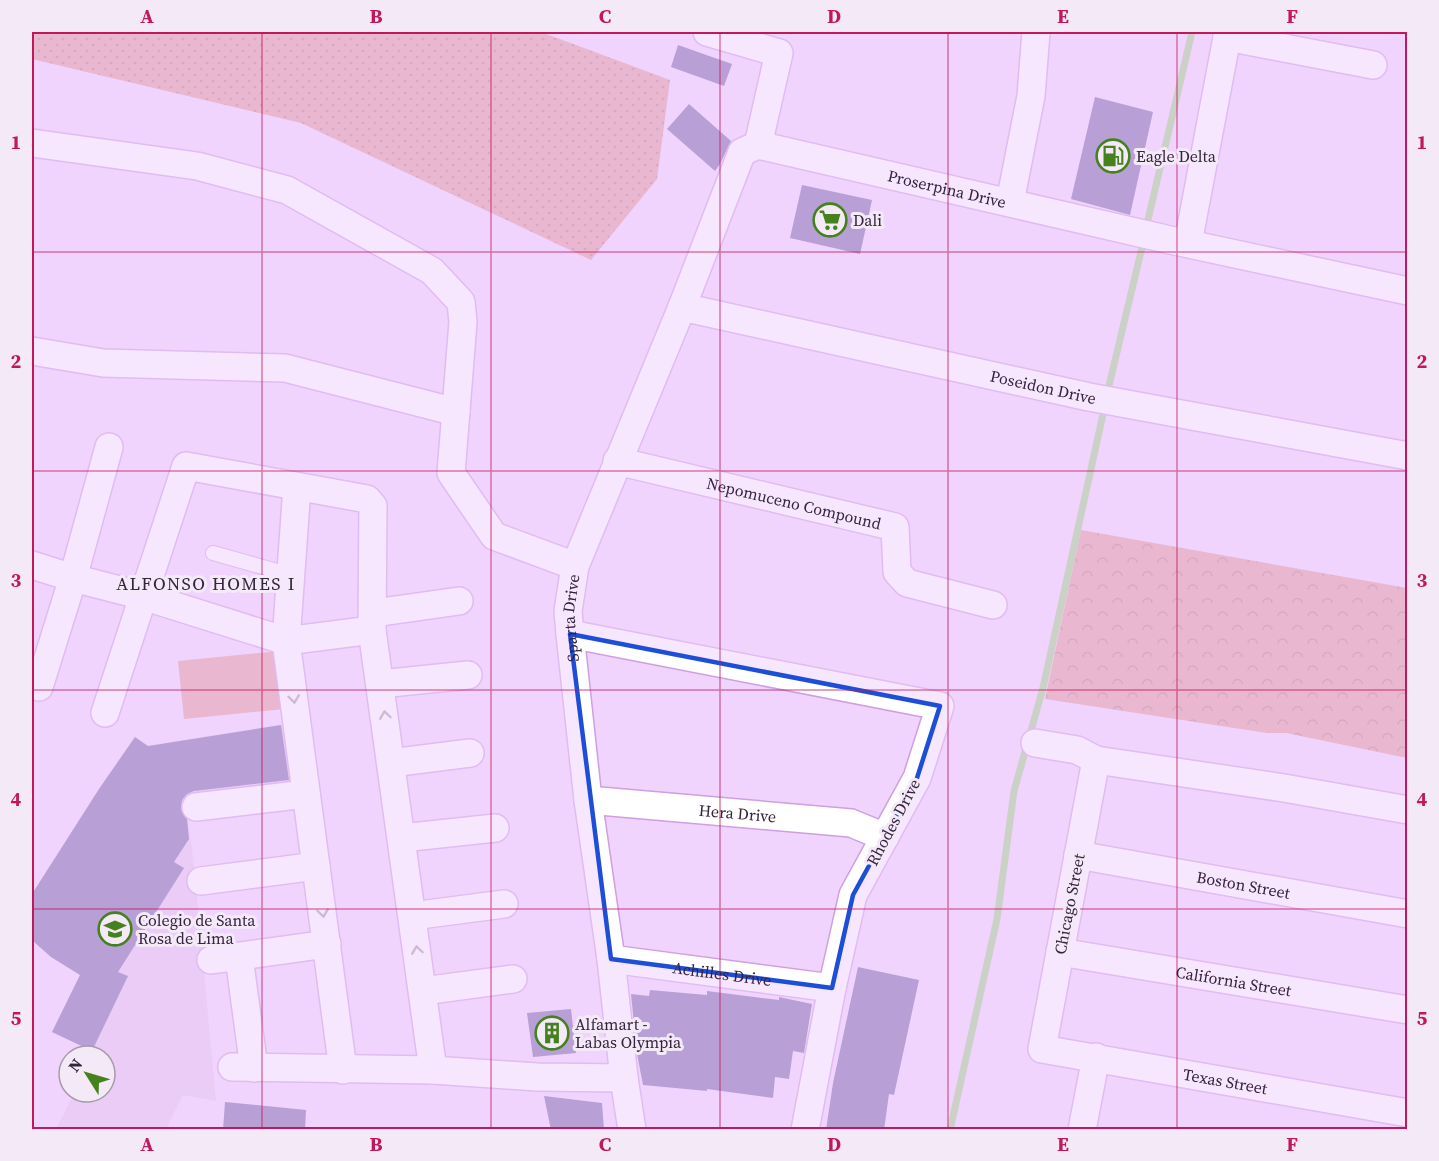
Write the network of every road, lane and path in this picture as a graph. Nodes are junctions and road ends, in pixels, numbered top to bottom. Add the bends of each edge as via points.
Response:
1 (707, 32) edge
2 (1036, 32) edge
3 (1227, 34) edge
4 (740, 36) edge
5 (1373, 65) dead end
6 (32, 143) edge
7 (758, 145) junction
8 (1010, 202) junction
9 (1179, 241) junction
10 (1407, 291) edge
11 (682, 307) junction
12 (32, 351) edge
13 (456, 412) junction
14 (109, 447) dead end
15 (1407, 456) edge
16 (616, 461) junction
17 (297, 487) junction
18 (213, 553) dead end
19 (32, 565) edge
20 (575, 566) junction
21 (291, 574) junction
22 (73, 578) junction
23 (143, 596) junction
24 (459, 601) dead end
25 (993, 605) dead end
26 (373, 621) junction
27 (570, 634) junction
28 (286, 641) junction
29 (468, 675) dead end
30 (380, 684) junction
31 (39, 687) dead end
32 (105, 713) dead end
33 (1035, 743) dead end
34 (470, 753) dead end
35 (1096, 760) junction
36 (391, 763) junction
37 (306, 794) junction
38 (588, 800) junction
39 (196, 807) dead end
40 (1407, 810) edge
41 (495, 828) dead end
42 (885, 837) junction
43 (402, 838) junction
44 (1078, 855) junction
45 (316, 866) junction
46 (201, 881) dead end
47 (504, 904) dead end
48 (1407, 914) edge
49 (412, 916) junction
50 (327, 944) junction
51 (1060, 952) junction
52 (239, 957) junction
53 (611, 959) junction
54 (211, 960) dead end
55 (513, 979) dead end
56 (832, 988) junction
57 (423, 991) junction
58 (1407, 1010) edge
59 (1042, 1048) joint
60 (1096, 1057) junction
61 (343, 1070) junction
62 (433, 1070) junction
63 (624, 1078) junction
64 (1407, 1115) edge
65 (632, 1130) edge
66 (805, 1130) edge
67 (1082, 1130) edge
68 (1404, 1130) edge

1 - 4 street
2 - 8 street via 1031,96
3 - 5 street
3 - 9 street
4 - 7 street via 779,53
6 - 13 street via 197,166 287,190 432,272 461,302
7 - 8 street, Proserpina Drive
7 - 11 street, Sparta Drive via 742,152
8 - 9 street, Proserpina Drive
9 - 10 street, Proserpina Drive
11 - 15 street, Poseidon Drive via 1089,397
11 - 16 street, Sparta Drive
12 - 13 street via 103,363 285,368
13 - 20 street via 452,473 494,536
14 - 22 street
16 - 20 street, Sparta Drive
16 - 25 street, Nepomuceno Compound via 895,526 897,572 907,584
17 - 21 street
17 - 23 street via 186,466
17 - 26 street via 368,499 373,506
18 - 21 lane
19 - 22 street
20 - 27 street, Sparta Drive via 568,611
21 - 28 street
22 - 23 street
22 - 31 street
23 - 28 street
23 - 32 street
24 - 26 street
26 - 28 street
26 - 30 street
27 - 38 street, Sparta Drive
27 - 42 street, Rhodes Drive via 940,705 917,778
28 -> 37 street
29 - 30 street
36 -> 30 street
33 - 35 street via 1077,750
34 - 36 street
35 - 40 street
35 - 44 street, Chicago Street
36 - 43 street
37 - 39 street
37 - 45 street
38 - 42 street, Hera Drive via 851,823
38 - 53 street, Sparta Drive
41 - 43 street
42 - 56 street, Rhodes Drive via 853,896
43 - 49 street
44 - 48 street, Boston Street
44 - 51 street, Chicago Street
45 - 46 street
45 -> 50 street
47 - 49 street
57 -> 49 street
50 - 52 street
50 - 61 street
51 - 58 street, California Street
51 - 59 street, Chicago Street
52 - 54 street
52 - 61 street via 243,1067
53 - 56 street, Achilles Drive
53 - 63 street, Sparta Drive
55 - 57 street
56 - 66 street, Rhodes Drive
57 - 62 street
59 - 60 street, Texas Street
60 - 64 street, Texas Street
60 - 67 street
61 - 62 street
62 - 63 street
63 - 65 street, Sparta Drive
64 - 68 street

